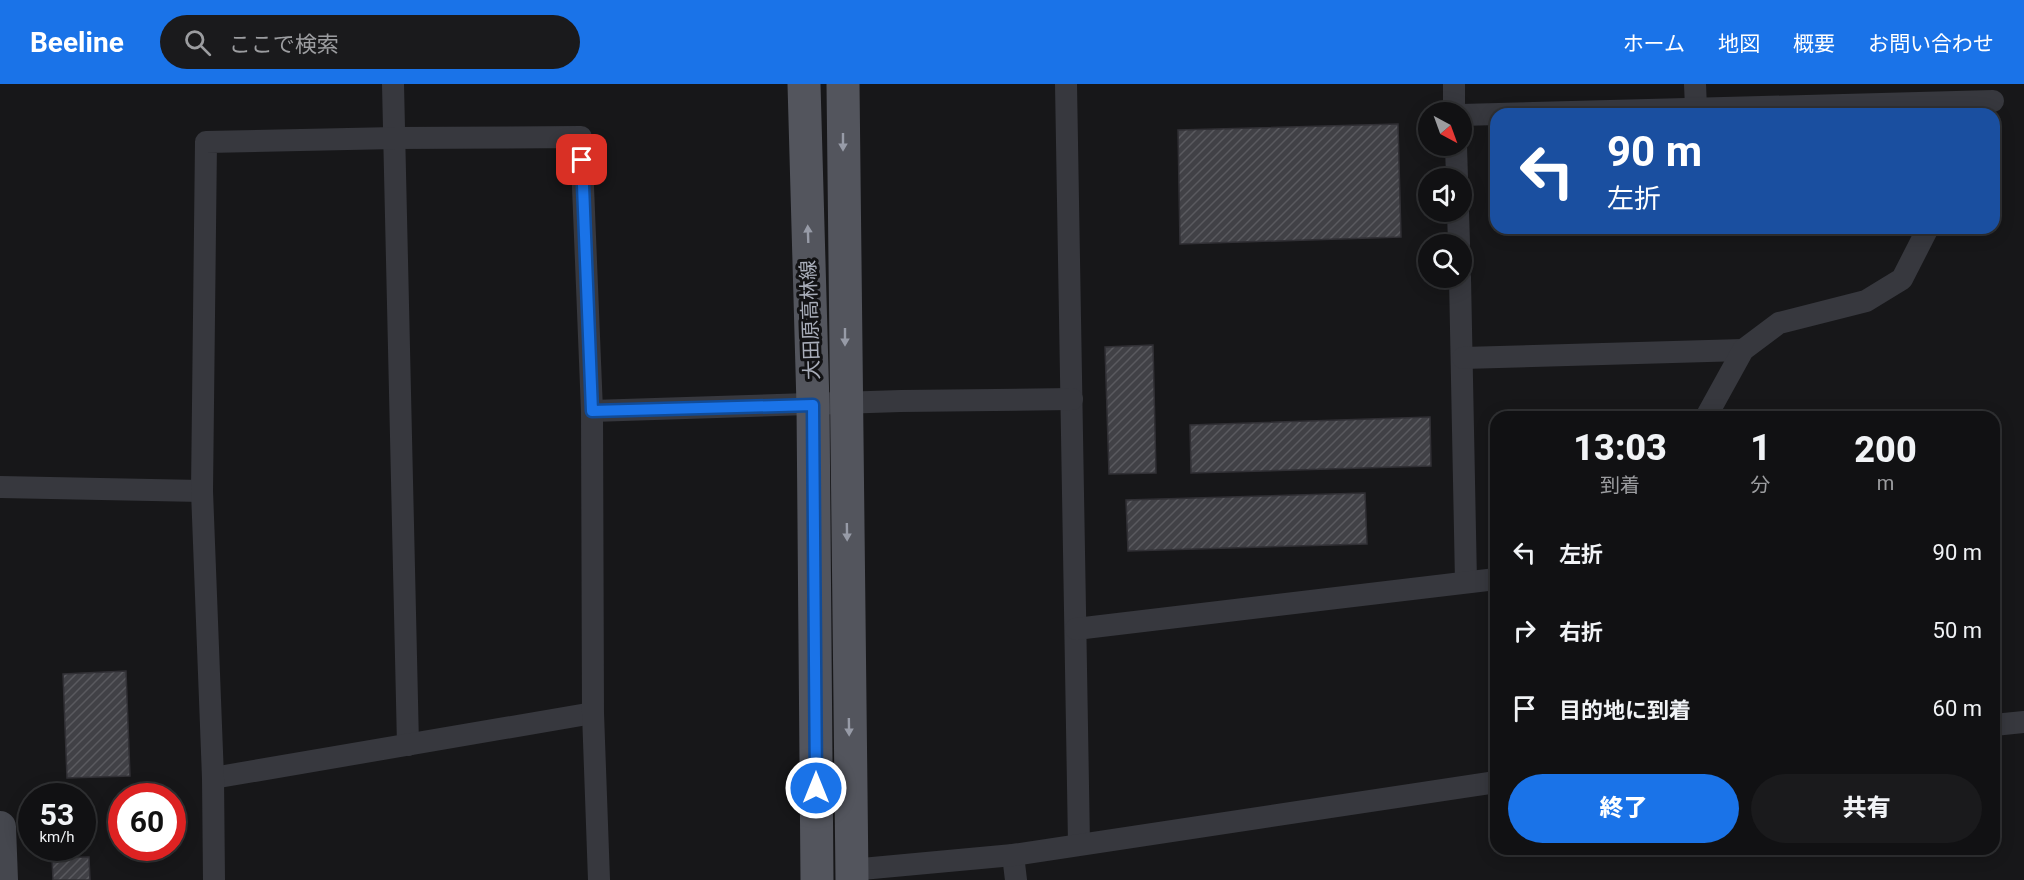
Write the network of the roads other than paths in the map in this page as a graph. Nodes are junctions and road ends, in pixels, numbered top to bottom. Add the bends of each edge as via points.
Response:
1 (393, 84) edge
2 (804, 84) edge
3 (843, 84) edge
4 (1066, 84) edge
5 (1454, 84) edge
6 (1695, 84) edge
7 (1994, 100) edge
8 (1454, 102) edge
9 (1696, 108) joint
10 (1490, 114) edge
11 (1472, 115) edge
12 (395, 138) junction
13 (1925, 234) edge
14 (1460, 288) edge
15 (1743, 350) junction
16 (1463, 358) junction
17 (1072, 399) junction
18 (845, 402) junction
19 (813, 405) junction
20 (592, 411) junction
21 (1709, 411) edge
22 (0, 487) edge
23 (202, 491) junction
24 (1490, 580) edge
25 (1466, 582) junction
26 (1076, 629) junction
27 (593, 713) junction
28 (2024, 722) edge
29 (2000, 725) edge
30 (408, 745) junction
31 (213, 778) junction
32 (1490, 783) edge
33 (0, 827) edge
34 (1079, 844) junction
35 (1013, 855) junction
36 (851, 875) edge
37 (2, 880) edge
38 (214, 880) edge
39 (599, 880) edge
40 (812, 880) edge
41 (1016, 880) edge

1 - 12 street
19 -> 2 main road, 大田原高林線
3 -> 18 main road, 大田原高林線
4 - 17 street
5 - 8 street
6 - 9 street
7 - 9 street
10 - 11 street
12 - 20 street via 581,137
12 - 23 street via 206,142
12 - 30 street
13 - 15 street via 1902,279 1866,301 1779,323
14 - 16 street
15 - 16 street
15 - 21 street
16 - 25 street
17 - 18 street
17 - 26 street
18 - 19 street
18 -> 36 main road, 大田原高林線
19 - 20 street
19 - 40 main road, 大田原高林線
20 - 27 street
22 - 23 street
23 - 31 street
24 - 25 street
25 - 26 street
26 - 34 street
27 - 30 street
27 - 39 street
28 - 29 street
30 - 31 street
31 - 38 street
32 - 34 street
33 - 37 street
34 - 35 street
35 - 36 street
35 - 41 street
36 - 40 street

